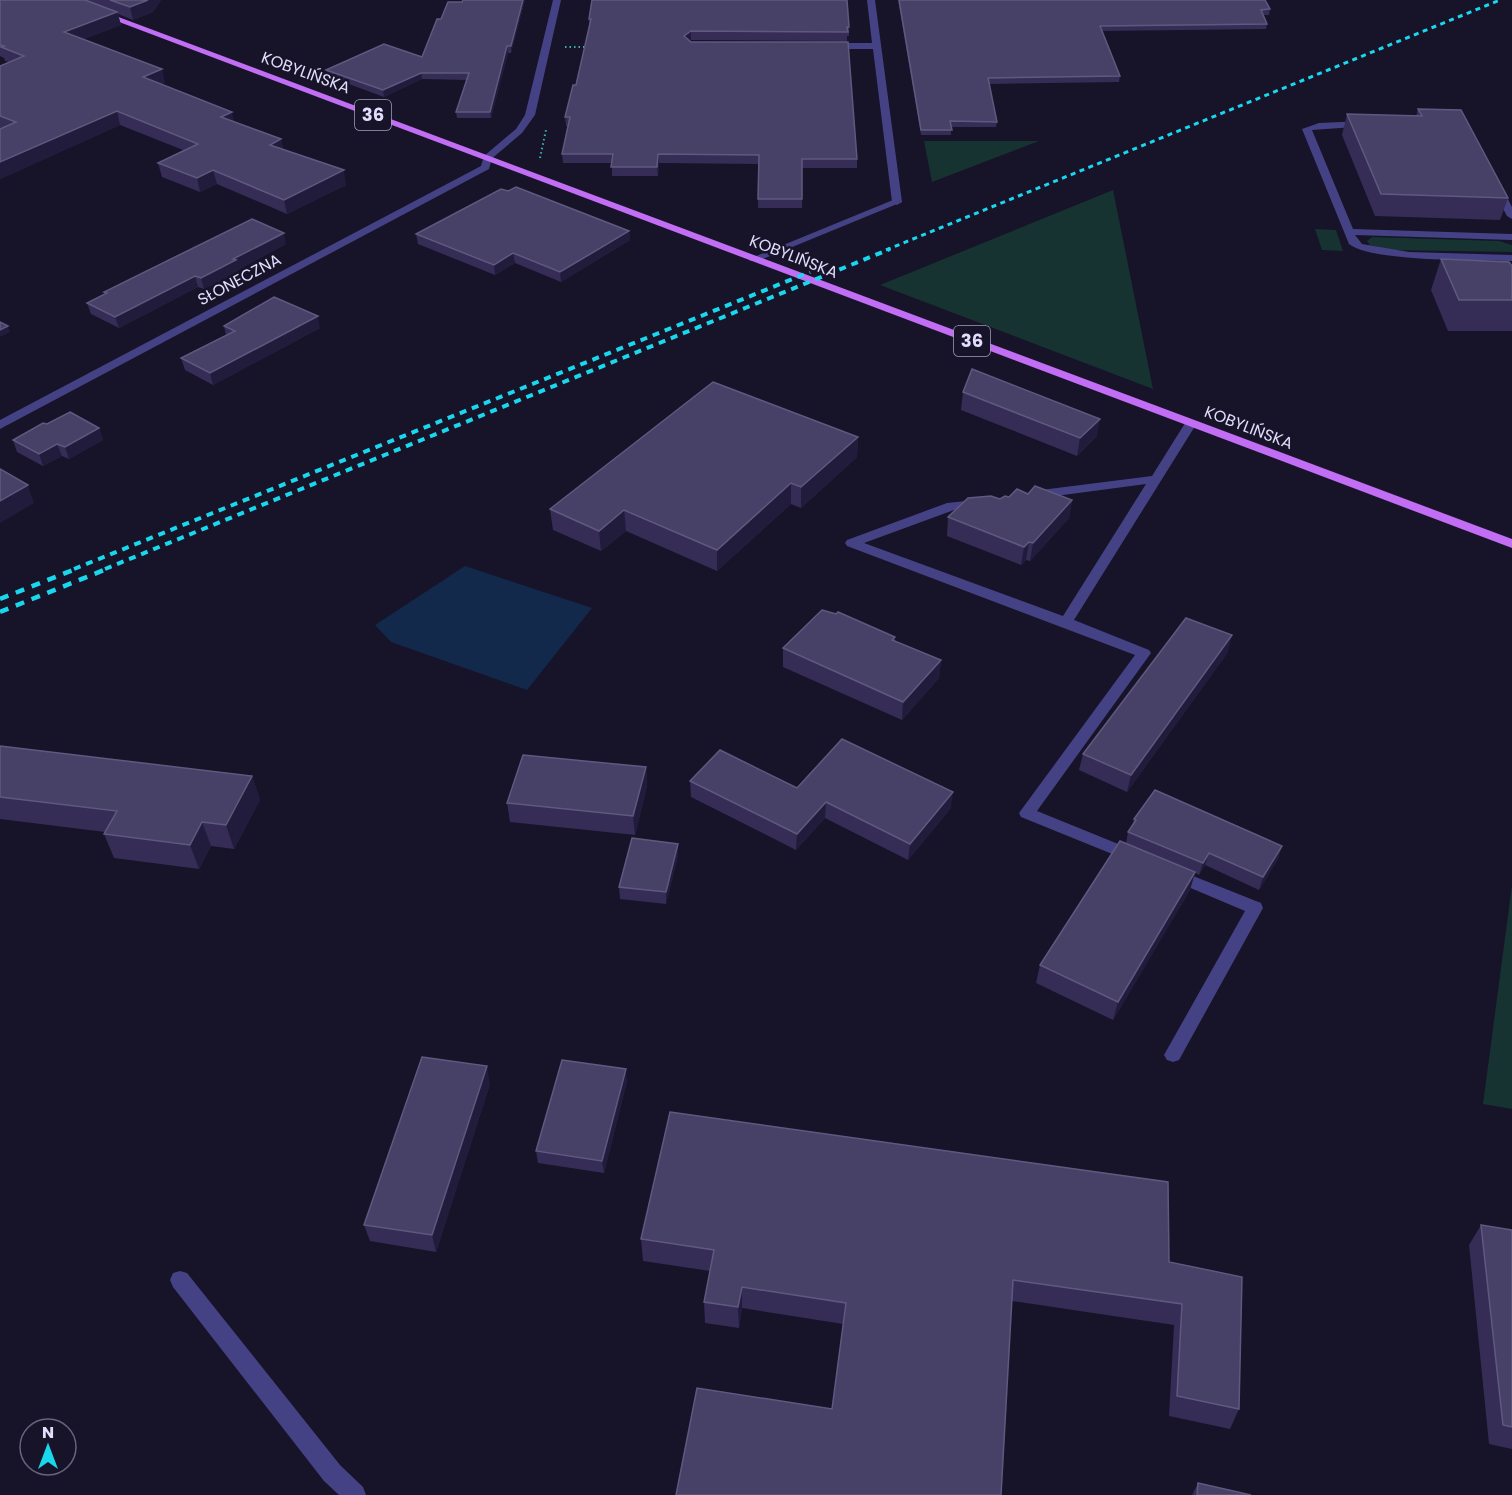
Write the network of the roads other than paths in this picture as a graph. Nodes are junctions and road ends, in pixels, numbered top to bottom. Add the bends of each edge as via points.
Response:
1 (65, 0) edge
2 (557, 0) edge
3 (871, 0) edge
4 (818, 46) edge
5 (878, 46) junction
6 (1374, 123) edge
7 (487, 158) junction
8 (1489, 174) edge
9 (1512, 216) edge
10 (1349, 232) junction
11 (1512, 237) edge
12 (1512, 258) edge
13 (754, 259) junction
14 (1191, 423) junction
15 (0, 425) edge
16 (1156, 479) junction
17 (1020, 497) edge
18 (997, 500) edge
19 (1512, 544) edge
20 (1066, 621) junction
21 (1173, 1055) dead end
22 (180, 1280) dead end
23 (355, 1495) edge

1 - 7 main road, KOBYLIŃSKA / 36
2 - 7 street via 530,115 519,131
3 - 5 street
4 - 5 street
5 - 13 street via 897,202
6 - 10 street via 1307,129
7 - 13 main road, KOBYLIŃSKA / 36
7 - 15 street, SŁONECZNA via 486,167
8 - 9 street
10 - 11 street
10 - 12 street via 1359,247 1380,251
13 - 14 main road, KOBYLIŃSKA / 36
14 - 16 street
14 - 19 main road, KOBYLIŃSKA / 36
16 - 17 street
16 - 20 street
18 - 20 street via 952,506 852,543
20 - 21 street via 1144,653 1027,813 1255,908
22 - 23 street via 332,1473

